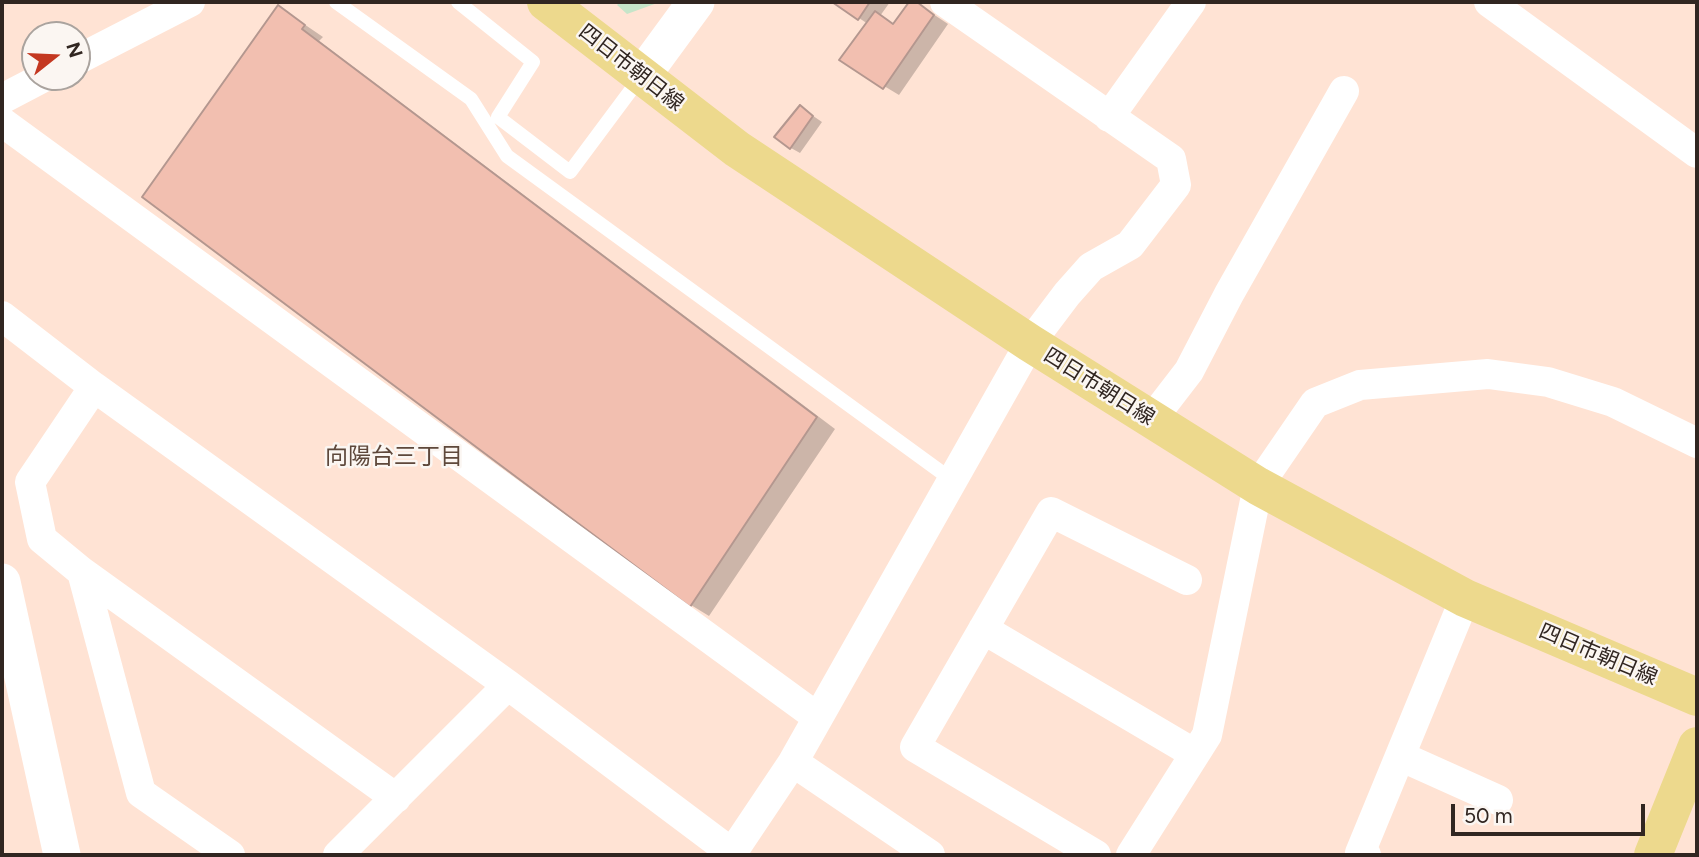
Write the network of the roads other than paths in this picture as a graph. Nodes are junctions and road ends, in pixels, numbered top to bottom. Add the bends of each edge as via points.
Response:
1 (190, 2) edge
2 (337, 2) edge
3 (458, 2) edge
4 (546, 2) edge
5 (696, 2) edge
6 (945, 2) edge
7 (1191, 2) edge
8 (1489, 2) edge
9 (91, 53) edge
10 (641, 77) junction
11 (21, 89) edge
12 (1344, 91) dead end
13 (2, 99) edge
14 (1109, 117) junction
15 (2, 122) edge
16 (1697, 153) edge
17 (2, 316) edge
18 (1030, 344) junction
19 (94, 387) junction
20 (1152, 419) junction
21 (1697, 443) edge
22 (952, 480) junction
23 (1258, 486) junction
24 (82, 572) junction
25 (1187, 580) dead end
26 (2, 582) edge
27 (1465, 598) junction
28 (983, 629) junction
29 (9, 657) edge
30 (508, 685) junction
31 (1697, 697) edge
32 (817, 717) junction
33 (1697, 746) edge
34 (1195, 754) junction
35 (1400, 756) junction
36 (793, 762) junction
37 (396, 798) junction
38 (1498, 800) dead end
39 (62, 855) edge
40 (230, 855) edge
41 (338, 855) edge
42 (930, 855) edge
43 (1096, 855) edge
44 (1130, 855) edge
45 (1366, 855) edge
46 (1653, 855) edge

1 - 9 street
2 - 22 lane via 471,99 507,156
3 - 10 lane via 533,62 498,117 570,172
4 - 10 main road, 四日市朝日線
5 - 10 street
6 - 14 street
7 - 14 street
8 - 16 street
10 - 18 main road, 四日市朝日線 via 737,149
11 - 13 street
12 - 20 street via 1189,371
14 - 18 street via 1171,159 1177,185 1130,245 1091,267
15 - 32 street
17 - 19 street
18 - 20 main road, 四日市朝日線
18 - 22 street
19 - 24 street via 30,482 42,539
19 - 30 street
20 - 23 main road, 四日市朝日線
21 - 23 street via 1613,402 1549,382 1488,374 1360,385 1315,403
22 - 32 street
23 - 27 main road, 四日市朝日線
23 - 34 street via 1206,735
24 - 37 street
24 - 40 street via 141,793
25 - 28 street via 1051,512
26 - 29 street
27 - 31 main road, 四日市朝日線
27 - 35 street
28 - 34 street
28 - 43 street via 915,747
29 - 39 street
30 - 36 street via 732,853
30 - 37 street
32 - 36 street
33 - 46 main road
34 - 44 street
35 - 38 street
35 - 45 street via 1360,853
36 - 42 street
37 - 41 street

